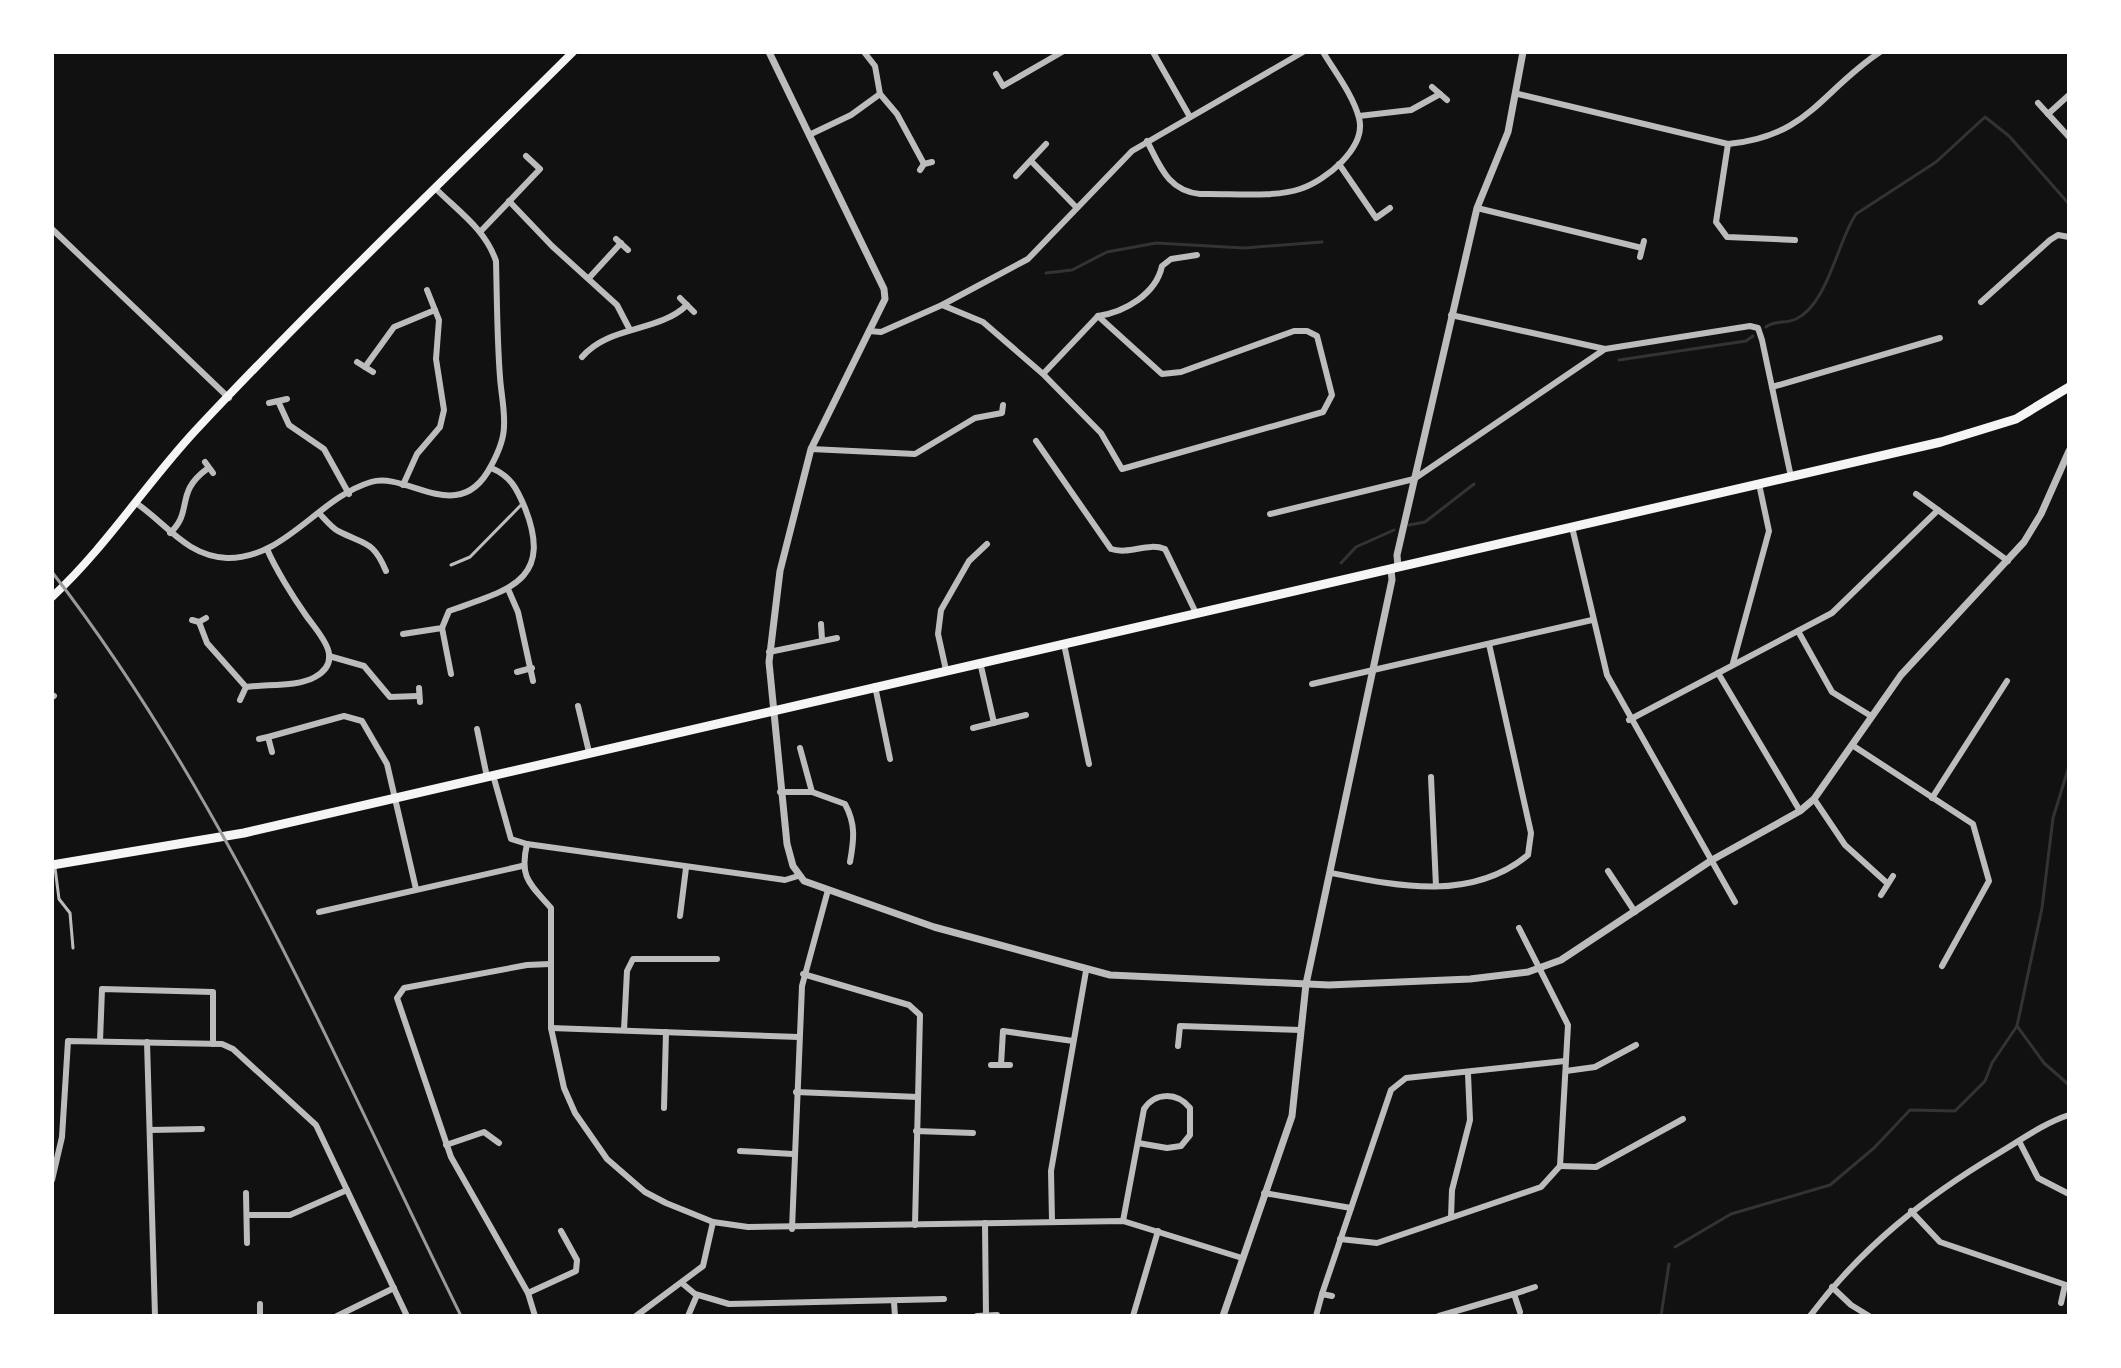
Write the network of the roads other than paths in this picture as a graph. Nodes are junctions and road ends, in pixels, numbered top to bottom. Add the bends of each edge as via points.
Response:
1 (573, 52) edge
2 (769, 52) edge
3 (864, 52) edge
4 (1062, 52) edge
5 (1153, 52) edge
6 (1303, 52) edge
7 (1323, 52) edge
8 (1523, 52) edge
9 (1876, 53) edge
10 (996, 74) dead end
11 (1432, 87) dead end
12 (880, 94) junction
13 (1440, 94) junction
14 (1518, 94) junction
15 (2069, 95) edge
16 (1447, 100) dead end
17 (2038, 103) dead end
18 (2048, 114) junction
19 (1359, 116) junction
20 (1190, 117) junction
21 (809, 135) junction
22 (2069, 137) edge
23 (1147, 141) junction
24 (1046, 144) dead end
25 (1728, 144) junction
26 (526, 156) dead end
27 (1031, 161) junction
28 (932, 162) dead end
29 (1339, 164) junction
30 (1016, 176) dead end
31 (435, 188) junction
32 (509, 201) junction
33 (1075, 206) junction
34 (1390, 208) dead end
35 (1477, 208) junction
36 (52, 229) edge
37 (481, 231) junction
38 (2069, 237) edge
39 (1795, 240) dead end
40 (628, 250) dead end
41 (1197, 255) dead end
42 (1187, 257) junction
43 (1640, 257) dead end
44 (1189, 267) dead end
45 (589, 278) junction
46 (427, 290) dead end
47 (680, 298) dead end
48 (1981, 302) dead end
49 (687, 305) junction
50 (942, 305) junction
51 (435, 310) junction
52 (694, 312) dead end
53 (1451, 315) junction
54 (1098, 316) junction
55 (630, 330) junction
56 (869, 331) junction
57 (1940, 338) dead end
58 (1605, 349) junction
59 (582, 357) dead end
60 (357, 362) dead end
61 (365, 367) junction
62 (373, 372) dead end
63 (1043, 374) junction
64 (1772, 387) junction
65 (2069, 387) edge
66 (229, 398) junction
67 (287, 399) dead end
68 (278, 401) junction
69 (269, 403) dead end
70 (1003, 405) dead end
71 (1036, 441) dead end
72 (811, 449) junction
73 (2069, 451) edge
74 (208, 468) dead end
75 (491, 468) junction
76 (1791, 477) junction
77 (1414, 479) junction
78 (1759, 484) junction
79 (403, 485) junction
80 (349, 494) junction
81 (1916, 494) dead end
82 (136, 503) junction
83 (523, 503) junction
84 (1938, 510) junction
85 (319, 513) junction
86 (1270, 514) dead end
87 (1572, 527) junction
88 (170, 533) junction
89 (987, 544) dead end
90 (267, 549) junction
91 (2009, 562) junction
92 (451, 565) dead end
93 (1394, 568) junction
94 (386, 571) dead end
95 (508, 589) junction
96 (52, 597) edge
97 (1196, 613) junction
98 (206, 618) dead end
99 (1592, 620) junction
100 (821, 624) dead end
101 (442, 628) junction
102 (1798, 631) junction
103 (403, 634) dead end
104 (837, 638) dead end
105 (822, 639) junction
106 (1064, 644) junction
107 (1489, 644) junction
108 (769, 652) junction
109 (329, 656) junction
110 (980, 662) junction
111 (1733, 663) junction
112 (532, 668) junction
113 (1373, 669) junction
114 (946, 670) junction
115 (517, 672) dead end
116 (1718, 673) junction
117 (451, 674) dead end
118 (533, 681) dead end
119 (2007, 681) dead end
120 (1312, 684) dead end
121 (875, 686) junction
122 (246, 687) junction
123 (419, 695) dead end
124 (240, 700) dead end
125 (578, 706) dead end
126 (776, 709) junction
127 (1026, 715) dead end
128 (1871, 716) junction
129 (1629, 720) junction
130 (994, 723) junction
131 (973, 728) dead end
132 (477, 729) dead end
133 (268, 737) junction
134 (259, 739) dead end
135 (1852, 745) junction
136 (800, 748) dead end
137 (272, 752) dead end
138 (589, 752) junction
139 (890, 759) dead end
140 (1089, 764) dead end
141 (490, 776) junction
142 (1431, 777) dead end
143 (780, 792) junction
144 (812, 792) junction
145 (394, 798) junction
146 (1932, 798) junction
147 (1814, 799) junction
148 (1800, 811) junction
149 (527, 844) junction
150 (1712, 860) junction
151 (850, 862) dead end
152 (53, 865) edge
153 (522, 866) junction
154 (686, 868) junction
155 (1608, 871) dead end
156 (1331, 873) junction
157 (798, 876) junction
158 (1893, 876) dead end
159 (1887, 883) junction
160 (1436, 886) junction
161 (416, 889) junction
162 (828, 890) junction
163 (1881, 895) dead end
164 (1735, 902) dead end
165 (319, 912) dead end
166 (1635, 912) junction
167 (680, 916) dead end
168 (1519, 928) dead end
169 (73, 948) dead end
170 (717, 959) dead end
171 (550, 964) junction
172 (1942, 966) dead end
173 (1541, 969) junction
174 (1086, 971) junction
175 (803, 974) junction
176 (1306, 984) junction
177 (551, 1028) junction
178 (624, 1030) junction
179 (1301, 1030) junction
180 (666, 1032) junction
181 (799, 1037) junction
182 (100, 1041) junction
183 (1073, 1041) junction
184 (147, 1042) junction
185 (213, 1044) junction
186 (1636, 1045) dead end
187 (1178, 1046) dead end
188 (1565, 1061) junction
189 (991, 1065) dead end
190 (1001, 1065) junction
191 (1010, 1065) dead end
192 (1566, 1071) junction
193 (1468, 1074) junction
194 (796, 1092) junction
195 (918, 1097) junction
196 (664, 1108) dead end
197 (2069, 1115) edge
198 (1683, 1119) dead end
199 (202, 1129) dead end
200 (150, 1130) junction
201 (916, 1131) junction
202 (973, 1133) dead end
203 (756, 1140) dead end
204 (2019, 1141) junction
205 (499, 1143) dead end
206 (1138, 1143) junction
207 (446, 1145) junction
208 (740, 1151) dead end
209 (756, 1152) junction
210 (793, 1154) junction
211 (1560, 1166) junction
212 (52, 1180) edge
213 (347, 1190) junction
214 (246, 1193) dead end
215 (1264, 1193) junction
216 (2069, 1194) edge
217 (1351, 1208) junction
218 (1911, 1211) junction
219 (247, 1215) junction
220 (1451, 1217) junction
221 (1052, 1221) junction
222 (1123, 1221) junction
223 (713, 1222) junction
224 (985, 1223) junction
225 (915, 1225) junction
226 (792, 1229) junction
227 (561, 1231) dead end
228 (1158, 1231) junction
229 (1340, 1239) junction
230 (247, 1243) dead end
231 (1242, 1258) junction
232 (683, 1284) junction
233 (2067, 1286) edge
234 (1535, 1287) dead end
235 (1832, 1287) junction
236 (394, 1288) junction
237 (528, 1293) junction
238 (1322, 1294) junction
239 (1514, 1294) junction
240 (697, 1295) junction
241 (1332, 1296) dead end
242 (944, 1299) dead end
243 (894, 1302) junction
244 (2061, 1303) dead end
245 (260, 1304) dead end
246 (1520, 1312) dead end
247 (997, 1315) edge
248 (155, 1316) edge
249 (260, 1316) edge
250 (337, 1316) edge
251 (407, 1316) edge
252 (535, 1316) edge
253 (636, 1316) edge
254 (688, 1316) edge
255 (895, 1316) edge
256 (977, 1316) edge
257 (986, 1316) edge
258 (1133, 1316) edge
259 (1223, 1316) edge
260 (1316, 1316) edge
261 (1439, 1316) edge
262 (1810, 1316) edge
263 (1869, 1316) edge

1 - 31 main road
2 - 21 street
3 - 12 street via 875,66
4 - 10 street via 1003,86
5 - 20 street
6 - 20 street
7 - 19 street
8 - 14 street
9 - 25 street via 1785,131
11 - 13 street
12 - 21 street
12 - 28 street via 897,114 922,167
13 - 16 street
13 - 19 street via 1411,110
14 - 25 street
14 - 35 street
15 - 18 street
17 - 18 street
18 - 22 street
19 - 29 street via 1357,142
20 - 23 street
21 - 56 street via 884,289 881,310
23 - 29 street via 1166,177 1192,193 1299,190
23 - 33 street
24 - 27 street
25 - 39 street via 1719,230 1727,237
26 - 32 street via 540,169
27 - 30 street
27 - 33 street
29 - 34 street via 1376,218
31 - 37 street
31 - 66 main road
32 - 37 street
32 - 45 street
33 - 50 street via 1028,259
35 - 43 street via 1643,245
35 - 53 street
36 - 66 street
37 - 75 street via 496,261 504,428
38 - 48 street via 2050,240
40 - 45 street via 618,241
41 - 42 street
42 - 44 street
42 - 54 street via 1162,266 1159,281 1117,313
45 - 55 street via 621,310
46 - 51 street
47 - 49 street
49 - 52 street
49 - 55 street
50 - 56 street via 881,332
50 - 63 street via 983,322
51 - 61 street via 394,327
51 - 79 street via 443,419 417,454
53 - 58 street
53 - 77 street
54 - 63 street
54 - 63 street via 1162,374 1307,331 1317,336 1331,379 1328,408 1126,470 1117,466 1101,433
55 - 59 street via 595,344
56 - 72 street
57 - 64 street
58 - 64 street via 1750,326 1758,328
58 - 77 street
60 - 61 street
61 - 62 street
64 - 76 street
65 - 76 main road via 2038,409 2001,424
66 - 82 main road
67 - 68 street
68 - 69 street
68 - 80 street via 289,425 324,449
70 - 72 street via 1002,413 975,418 915,454
71 - 97 street via 1111,549 1165,549
72 - 108 street via 780,571
73 - 91 street via 2041,514
74 - 88 street via 188,487 182,520
75 - 79 street via 469,488 453,494 430,495
75 - 83 street via 514,483
76 - 78 main road
77 - 86 street
77 - 93 street
78 - 87 main road
78 - 111 street via 1769,531
79 - 80 street via 373,481
80 - 85 street
81 - 84 street
82 - 88 street
82 - 96 main road via 91,561
83 - 92 lane via 470,557
83 - 95 street via 536,540 533,559 522,579
84 - 91 street
84 - 102 street via 1832,613
85 - 90 street
85 - 94 street via 337,530 377,550
87 - 93 main road
87 - 99 street
88 - 90 street via 189,547 219,557
89 - 114 street via 969,561 941,610 938,634
90 - 109 street via 305,615 326,640
91 - 128 street via 1901,675
93 - 97 main road
93 - 113 street
95 - 101 street via 449,611
95 - 112 street
97 - 106 main road
98 - 122 street via 195,621 207,643
99 - 107 street
99 - 129 street via 1607,675
100 - 105 street
101 - 103 street
101 - 117 street
102 - 111 street
102 - 128 street via 1832,692
104 - 105 street
105 - 108 street via 807,647
106 - 110 main road
106 - 140 street
107 - 113 street
107 - 160 street via 1531,833 1528,855 1509,871 1478,882
108 - 126 street
109 - 122 street via 311,679
109 - 123 street via 369,669 390,697
110 - 114 main road
110 - 130 street
111 - 116 street
112 - 115 street
112 - 118 street
113 - 120 street
113 - 156 street
114 - 121 main road
116 - 129 street
116 - 148 street
119 - 146 street
121 - 126 main road
121 - 139 street
122 - 124 street
125 - 138 street
126 - 138 main road
126 - 143 street
127 - 130 street
128 - 135 street
129 - 150 street
130 - 131 street
132 - 141 street
133 - 134 street
133 - 137 street
133 - 145 street via 344,716 358,719 387,764
135 - 146 street
135 - 147 street
136 - 144 street
138 - 141 main road
141 - 145 main road
141 - 149 street via 511,839
142 - 160 street
143 - 144 street
143 - 157 street via 787,844
144 - 151 street via 845,804 854,836
145 - 152 main road via 236,834
145 - 161 street
146 - 172 street via 1973,824 1989,881
147 - 148 street
147 - 159 street via 1845,845
148 - 150 street
149 - 153 street
149 - 154 street
150 - 164 street
150 - 166 street
152 - 169 lane via 59,899 70,913
153 - 161 street
153 - 171 street via 526,879 551,908
154 - 157 street via 785,880
154 - 167 street
155 - 166 street
156 - 160 street via 1403,887
156 - 176 street
157 - 162 street
158 - 159 street
159 - 163 street
161 - 165 street
162 - 174 street
162 - 175 street
166 - 173 street
168 - 173 street
170 - 178 street via 633,959 627,971
171 - 177 street
171 - 207 street via 404,988 398,994
173 - 176 street via 1470,979
173 - 188 street via 1568,1025
174 - 176 street via 1136,978
174 - 183 street
175 - 181 street
175 - 195 street via 918,1011
176 - 179 street
177 - 178 street
177 - 223 street via 564,1088 607,1159 645,1192
178 - 180 street
179 - 187 street via 1180,1026
179 - 215 street via 1292,1116
180 - 181 street
180 - 196 street
181 - 194 street
182 - 184 street
182 - 185 street via 102,989 213,992
182 - 212 street via 68,1041 62,1137
183 - 190 street via 1003,1031
183 - 221 street via 1051,1171
184 - 185 street
184 - 200 street
185 - 213 street via 233,1049 308,1116
186 - 192 street via 1595,1067
188 - 192 street
188 - 193 street
189 - 190 street
190 - 191 street
192 - 211 street
193 - 217 street via 1406,1078 1391,1090
193 - 220 street via 1470,1120 1452,1190
194 - 195 street
194 - 210 street
195 - 201 street
197 - 204 street
198 - 211 street via 1596,1167
199 - 200 street
200 - 248 street
201 - 202 street
201 - 225 street
203 - 209 street
204 - 216 street via 2038,1178
204 - 218 street
205 - 207 street via 484,1132
206 - 206 street via 1144,1109 1155,1097 1179,1098 1190,1108 1190,1135 1181,1146
206 - 222 street
207 - 237 street
208 - 209 street
209 - 210 street
210 - 226 street
211 - 220 street via 1541,1187
213 - 219 street via 290,1215
213 - 236 street
214 - 219 street
215 - 217 street
215 - 231 street
217 - 229 street
218 - 233 street via 1940,1242
218 - 235 street
219 - 230 street
220 - 229 street via 1377,1243
221 - 222 street
221 - 224 street
222 - 228 street
223 - 226 street
223 - 232 street via 703,1266
224 - 225 street
224 - 257 street
225 - 226 street
227 - 237 street via 577,1260 576,1271
228 - 231 street
228 - 258 street
229 - 238 street
231 - 259 street
232 - 240 street
232 - 253 street
233 - 244 street
234 - 239 street
235 - 262 street
235 - 263 street
236 - 250 street
236 - 251 street
237 - 252 street
238 - 241 street
238 - 260 street
239 - 246 street
239 - 261 street
240 - 243 street via 729,1304
240 - 254 street
242 - 243 street
243 - 255 street
245 - 249 street
247 - 257 street
256 - 257 street

